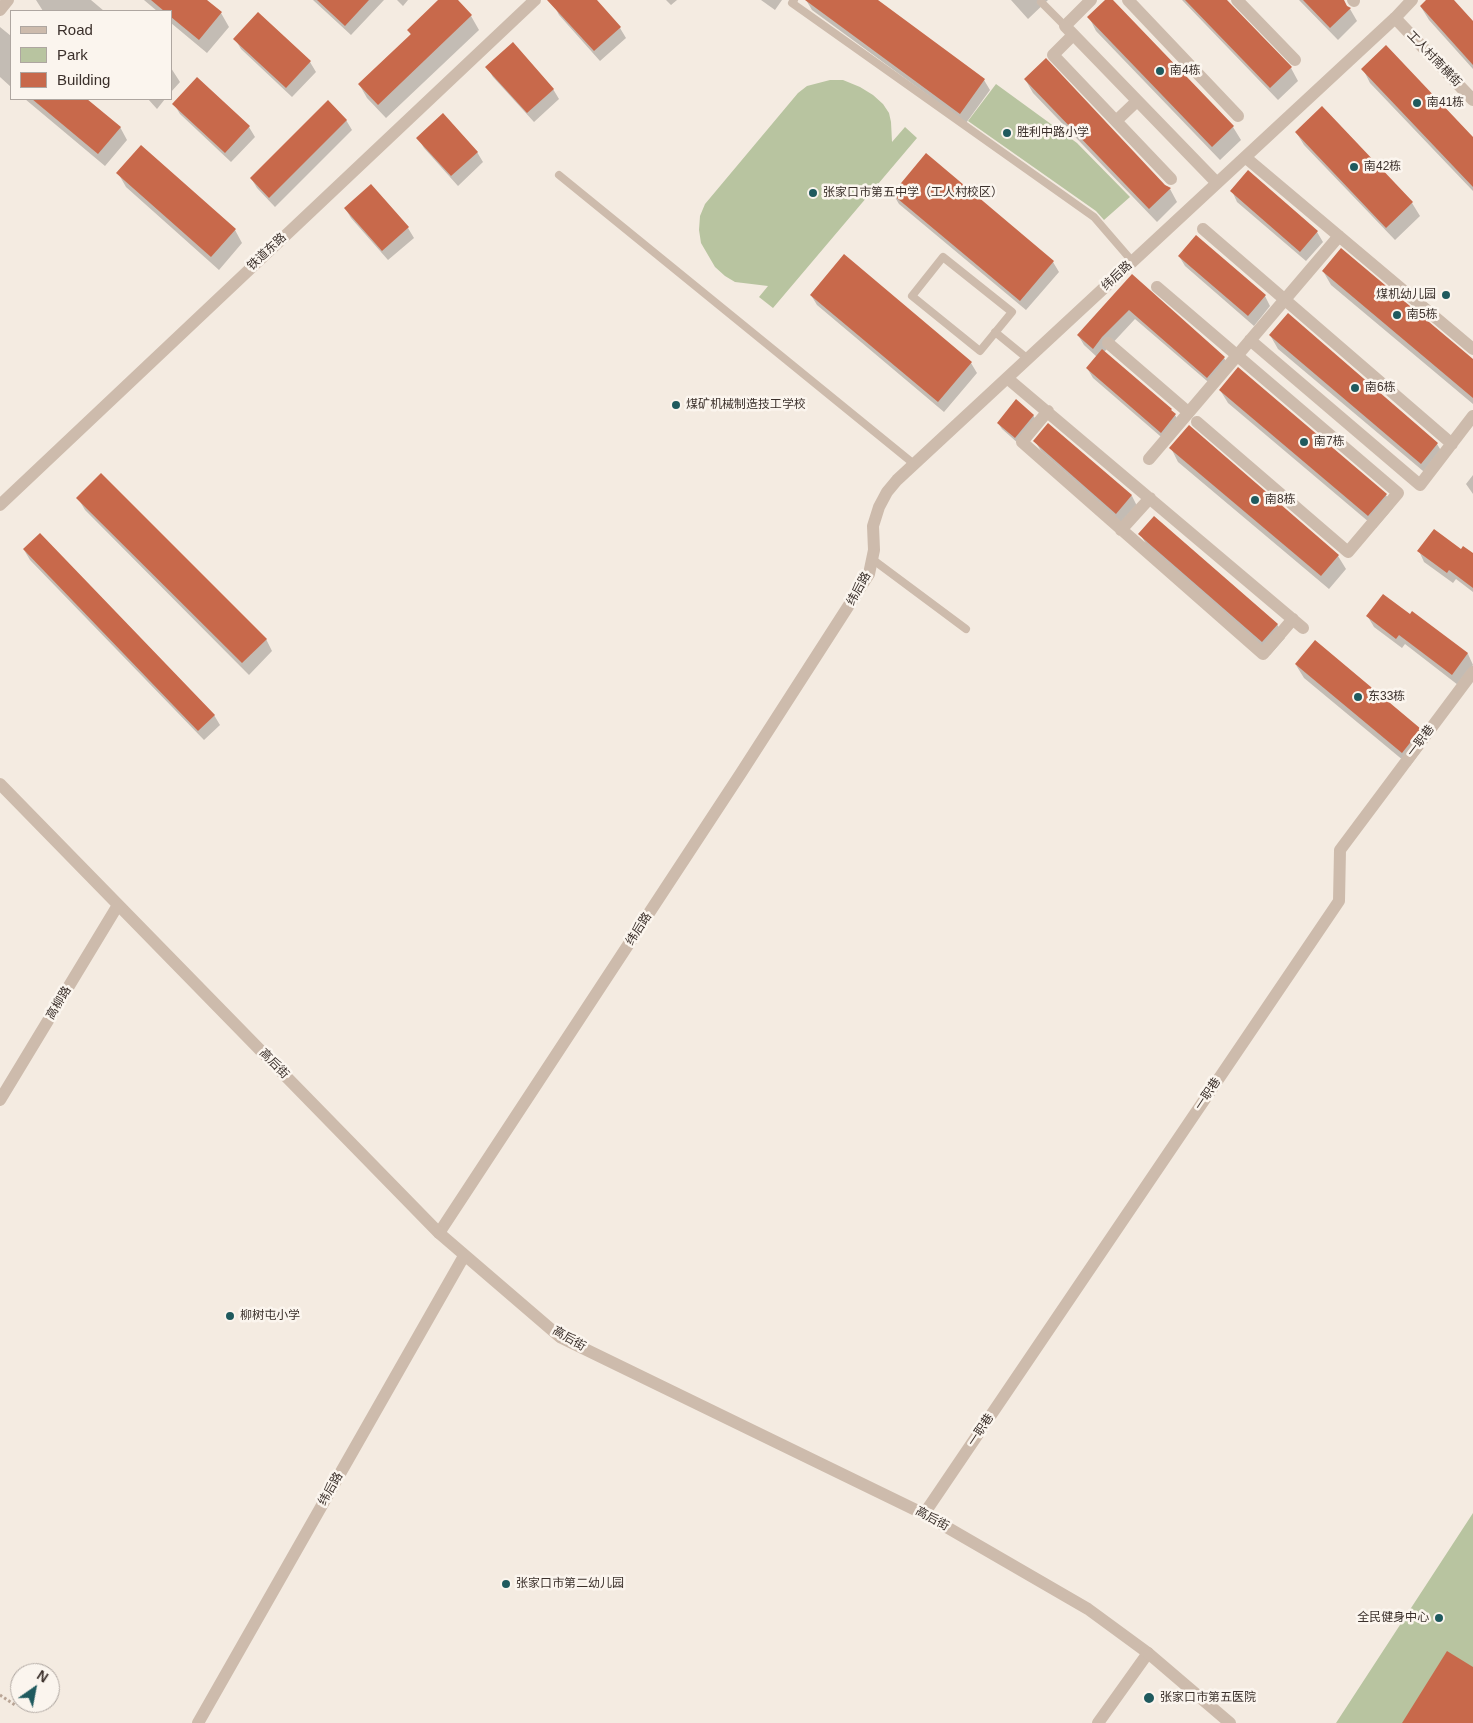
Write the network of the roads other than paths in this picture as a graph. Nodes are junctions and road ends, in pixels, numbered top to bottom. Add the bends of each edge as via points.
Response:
1 (8, 0) edge
2 (535, 0) edge
3 (794, 0) edge
4 (1091, 0) edge
5 (1128, 0) edge
6 (1237, 0) edge
7 (1412, 0) edge
8 (1041, 2) dead end
9 (0, 10) edge
10 (1395, 18) junction
11 (1069, 30) junction
12 (1295, 60) dead end
13 (1473, 100) edge
14 (1137, 101) junction
15 (1238, 116) dead end
16 (1116, 121) junction
17 (1245, 156) junction
18 (559, 175) dead end
19 (1171, 179) dead end
20 (1217, 182) junction
21 (1203, 230) dead end
22 (1339, 236) junction
23 (1132, 261) junction
24 (1157, 287) dead end
25 (1284, 299) junction
26 (996, 332) junction
27 (1250, 340) junction
28 (1108, 343) dead end
29 (1473, 349) edge
30 (1236, 356) junction
31 (1028, 359) junction
32 (1007, 378) junction
33 (1048, 412) junction
34 (1188, 412) junction
35 (1473, 416) edge
36 (1197, 422) dead end
37 (1452, 444) junction
38 (1149, 459) dead end
39 (914, 464) junction
40 (1150, 498) junction
41 (0, 505) edge
42 (1121, 530) junction
43 (872, 559) junction
44 (1293, 619) junction
45 (1303, 628) dead end
46 (966, 629) dead end
47 (1473, 672) edge
48 (0, 784) edge
49 (118, 905) junction
50 (0, 1100) edge
51 (439, 1233) junction
52 (464, 1256) junction
53 (924, 1514) junction
54 (1148, 1653) junction
55 (198, 1723) edge
56 (1098, 1723) edge
57 (1230, 1723) edge

1 - 9 street
2 - 41 street, 铁道东路
3 - 23 lane via 792,3 1094,217
4 - 11 street
5 - 15 street
6 - 12 street
7 - 10 street, 纬后路
8 - 11 lane
10 - 13 street, 工人村南横街
10 - 17 street, 纬后路
11 - 14 street
11 - 16 street via 1053,55
14 - 16 street
14 - 20 street
16 - 19 street
17 - 20 street, 纬后路
17 - 22 street
18 - 39 lane
20 - 23 street, 纬后路
21 - 25 street
22 - 25 street
22 - 29 street
23 - 31 street, 纬后路
24 - 30 street
25 - 27 street
25 - 37 street
26 - 26 lane via 980,351 912,296 943,257 1012,312
26 - 31 lane
27 - 30 street
27 - 37 street via 1420,485
28 - 34 street
30 - 34 street
30 - 36 street via 1398,493 1348,552
31 - 32 street, 纬后路
32 - 33 street
32 - 39 street, 纬后路
33 - 40 street
33 - 42 street via 1022,442
34 - 38 street
35 - 37 street
39 - 43 street, 纬后路 via 892,486 879,507 873,526
40 - 42 street
40 - 44 street
42 - 44 street via 1263,654
43 - 46 lane
43 - 51 street, 纬后路 via 869,574 845,614
44 - 45 street
47 - 53 street, 一职巷 via 1340,850 1339,901
48 - 49 street, 高后街
49 - 50 street, 高柳路
49 - 51 street, 高后街
51 - 52 street, 高后街
52 - 53 street, 高后街 via 560,1337
52 - 55 street, 纬后路
53 - 54 street, 高后街 via 1088,1609
54 - 56 street
54 - 57 street, 高后街

